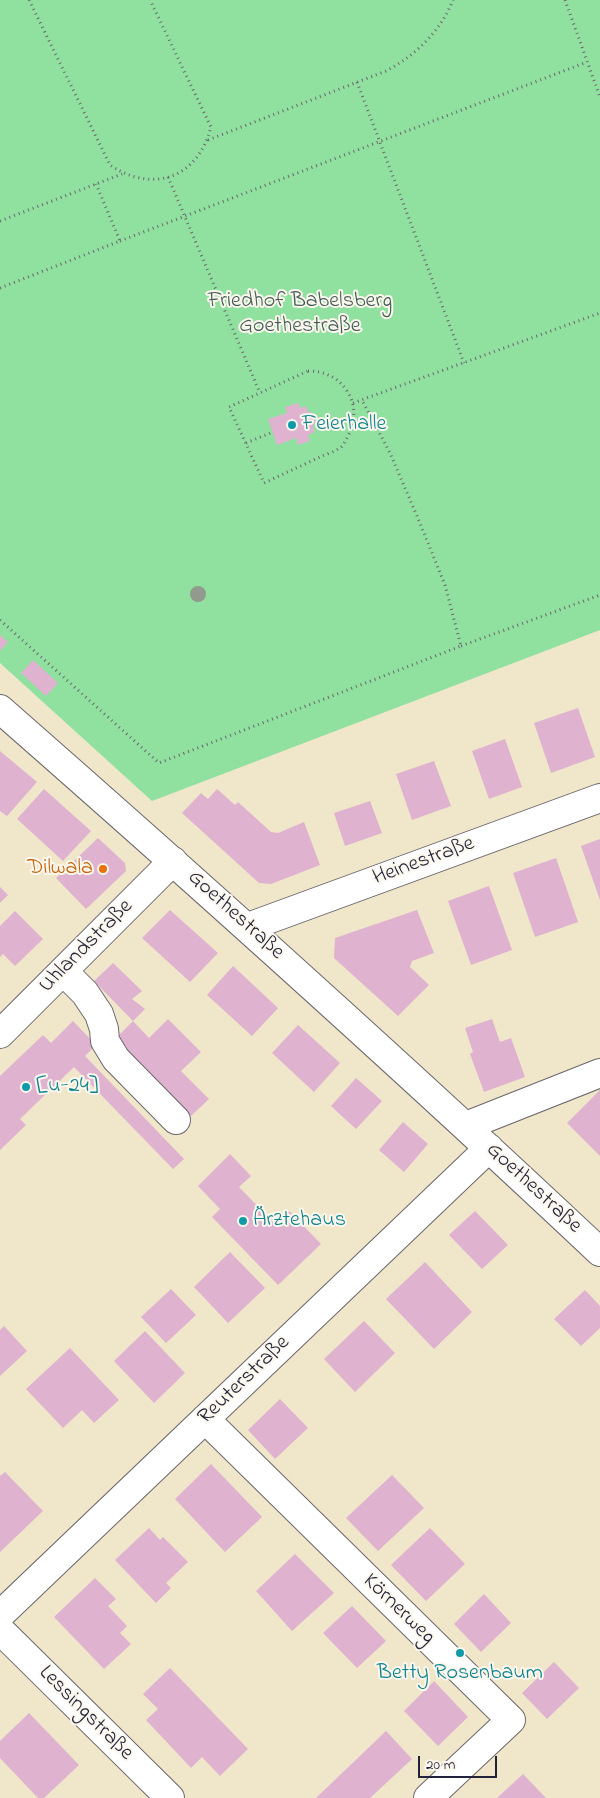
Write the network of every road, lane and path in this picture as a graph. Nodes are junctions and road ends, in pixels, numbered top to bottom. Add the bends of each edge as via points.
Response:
1 (29, 0) edge
2 (150, 0) edge
3 (453, 0) edge
4 (565, 0) edge
5 (587, 62) junction
6 (357, 82) junction
7 (600, 97) edge
8 (208, 140) junction
9 (380, 142) junction
10 (123, 174) junction
11 (168, 177) junction
12 (96, 184) junction
13 (185, 217) junction
14 (0, 221) edge
15 (120, 241) junction
16 (0, 288) edge
17 (600, 313) edge
18 (464, 363) junction
19 (260, 393) junction
20 (362, 400) junction
21 (353, 403) junction
22 (273, 432) dead end
23 (246, 444) junction
24 (600, 595) edge
25 (0, 620) edge
26 (461, 646) junction
27 (0, 709) edge
28 (600, 798) edge
29 (173, 861) junction
30 (248, 927) junction
31 (63, 971) junction
32 (0, 1034) edge
33 (600, 1073) edge
34 (176, 1120) dead end
35 (466, 1126) junction
36 (489, 1148) junction
37 (600, 1252) edge
38 (205, 1420) junction
39 (0, 1615) edge
40 (0, 1630) edge
41 (170, 1798) edge
42 (428, 1798) edge

1 - 10 path via 110,165
2 - 8 path via 211,127
3 - 6 path via 438,27 406,61
4 - 5 path
5 - 7 path
5 - 9 path
6 - 8 path
6 - 9 path
8 - 11 path via 192,164
9 - 13 path
9 - 18 path
10 - 11 path via 153,180
10 - 12 path
11 - 13 path
12 - 14 path
12 - 15 path
13 - 15 path
13 - 19 path
15 - 16 path
17 - 18 path
18 - 20 path
19 - 21 path via 308,371 318,371 337,379
19 - 23 path via 229,407
20 - 21 path
20 - 26 path via 390,453 417,516 444,585
21 - 23 path via 354,418 342,447 264,483
22 - 23 path
24 - 26 path
25 - 26 path via 160,763
27 - 29 street, Goethestraße
28 - 30 street, Heinestraße
29 - 30 street, Goethestraße
29 - 31 street, Uhlandstraße
30 - 35 street, Goethestraße
31 - 32 street, Uhlandstraße
31 - 34 street via 100,1014 105,1041 116,1059
33 - 35 street, Goethestraße
35 - 36 street, Goethestraße
36 - 37 street, Goethestraße
36 - 38 street, Reuterstraße
38 - 39 street, Reuterstraße
38 - 42 street, Körnerweg via 511,1720
40 - 41 street, Lessingstraße

